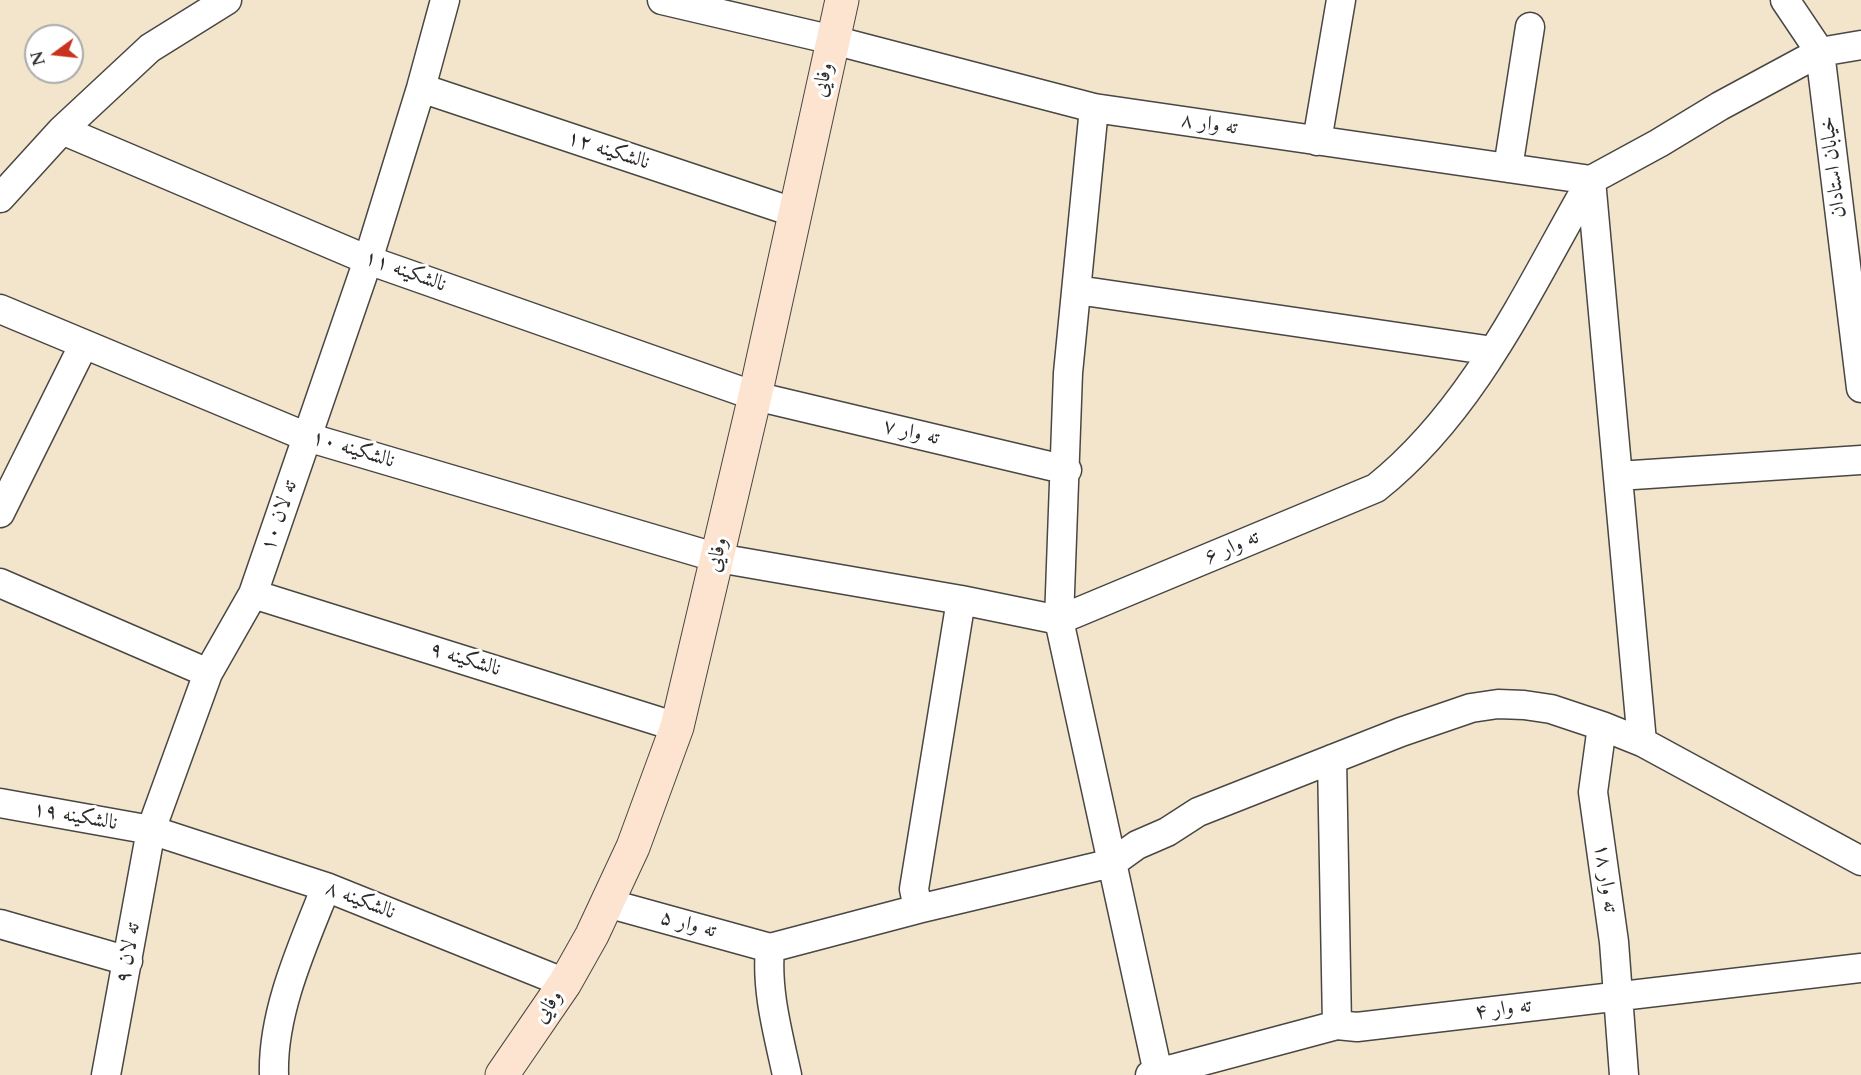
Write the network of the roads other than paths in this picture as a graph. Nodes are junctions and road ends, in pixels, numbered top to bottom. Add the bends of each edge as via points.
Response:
1 (227, 0) edge
2 (445, 0) edge
3 (662, 0) edge
4 (842, 0) edge
5 (1341, 0) edge
6 (1785, 0) edge
7 (1530, 27) dead end
8 (833, 40) junction
9 (1861, 45) edge
10 (1820, 52) junction
11 (421, 88) junction
12 (1094, 108) junction
13 (62, 130) junction
14 (1317, 141) junction
15 (1508, 168) junction
16 (1591, 180) junction
17 (0, 198) edge
18 (796, 213) junction
19 (368, 260) junction
20 (1077, 290) junction
21 (0, 309) edge
22 (84, 344) junction
23 (1493, 351) junction
24 (1861, 388) edge
25 (755, 396) junction
26 (307, 437) junction
27 (1861, 460) edge
28 (1067, 470) junction
29 (1618, 476) junction
30 (0, 513) edge
31 (718, 558) junction
32 (0, 583) edge
33 (253, 594) junction
34 (961, 600) junction
35 (1059, 620) junction
36 (208, 673) junction
37 (1602, 726) junction
38 (676, 727) junction
39 (1642, 742) junction
40 (1332, 759) junction
41 (0, 803) edge
42 (151, 830) junction
43 (1861, 861) edge
44 (1112, 863) junction
45 (326, 887) junction
46 (606, 903) junction
47 (918, 909) junction
48 (0, 924) edge
49 (770, 948) junction
50 (128, 962) junction
51 (1861, 968) edge
52 (565, 983) junction
53 (1618, 997) junction
54 (1337, 1025) junction
55 (1154, 1074) edge
56 (106, 1075) edge
57 (274, 1075) edge
58 (502, 1075) edge
59 (787, 1075) edge
60 (1624, 1075) edge

1 - 13 street via 150,48
2 - 11 street, ته لان ۱۰
3 - 8 street, ته وار ۸
4 - 8 street, وفایی
5 - 14 street
6 - 10 street
7 - 15 street
8 - 12 street, ته وار ۸
8 - 18 street, وفایی
9 - 10 street
10 - 16 street
10 - 24 street, خیابان استادان
11 - 18 street, نالشکینه ۱۲
11 - 19 street, ته لان ۱۰
12 - 14 street, ته وار ۸
12 - 20 street
13 - 17 street
13 - 19 street, نالشکینه ۱۱
14 - 15 street, ته وار ۸
15 - 16 street, ته وار ۸
16 - 23 street, ته وار ۶
16 - 29 street
18 - 25 street, وفایی
19 - 25 street, نالشکینه ۱۱
19 - 26 street, ته لان ۱۰
20 - 23 street
20 - 28 street via 1068,373
21 - 22 street, نالشکینه ۱۰
22 - 26 street, نالشکینه ۱۰
22 - 30 street
23 - 35 street, ته وار ۶ via 1473,385 1435,433 1376,488
25 - 28 street, ته وار ۷
25 - 31 street, وفایی
26 - 31 street, نالشکینه ۱۰
26 - 33 street, ته لان ۱۰
27 - 29 street
28 - 35 street
29 - 39 street
31 - 34 street
31 - 38 street, وفایی
32 - 36 street
33 - 36 street, ته لان ۱۰
33 - 38 street, نالشکینه ۹
34 - 35 street
34 - 47 street via 914,889
35 - 44 street
36 - 42 street, ته لان ۹
37 - 39 street
37 - 40 street via 1551,709 1497,704 1471,708
37 - 53 street, ته وار ۱۸ via 1593,792
38 - 46 street, وفایی via 633,847
39 - 43 street
40 - 44 street via 1198,812
40 - 54 street
41 - 42 street, نالشکینه ۱۹
42 - 45 street, نالشکینه ۸
42 - 50 street, ته لان ۹
44 - 47 street
44 - 55 street
45 - 52 street, نالشکینه ۸
45 - 57 street via 295,965 273,1052
46 - 49 street, ته وار ۵
46 - 52 street, وفایی
47 - 49 street
48 - 50 street
49 - 59 street via 770,995
50 - 56 street, ته لان ۹
51 - 53 street, ته وار ۴
52 - 58 street, وفایی
53 - 54 street, ته وار ۴ via 1357,1027
53 - 60 street, ته وار ۱۸
54 - 55 street, ته وار ۴

